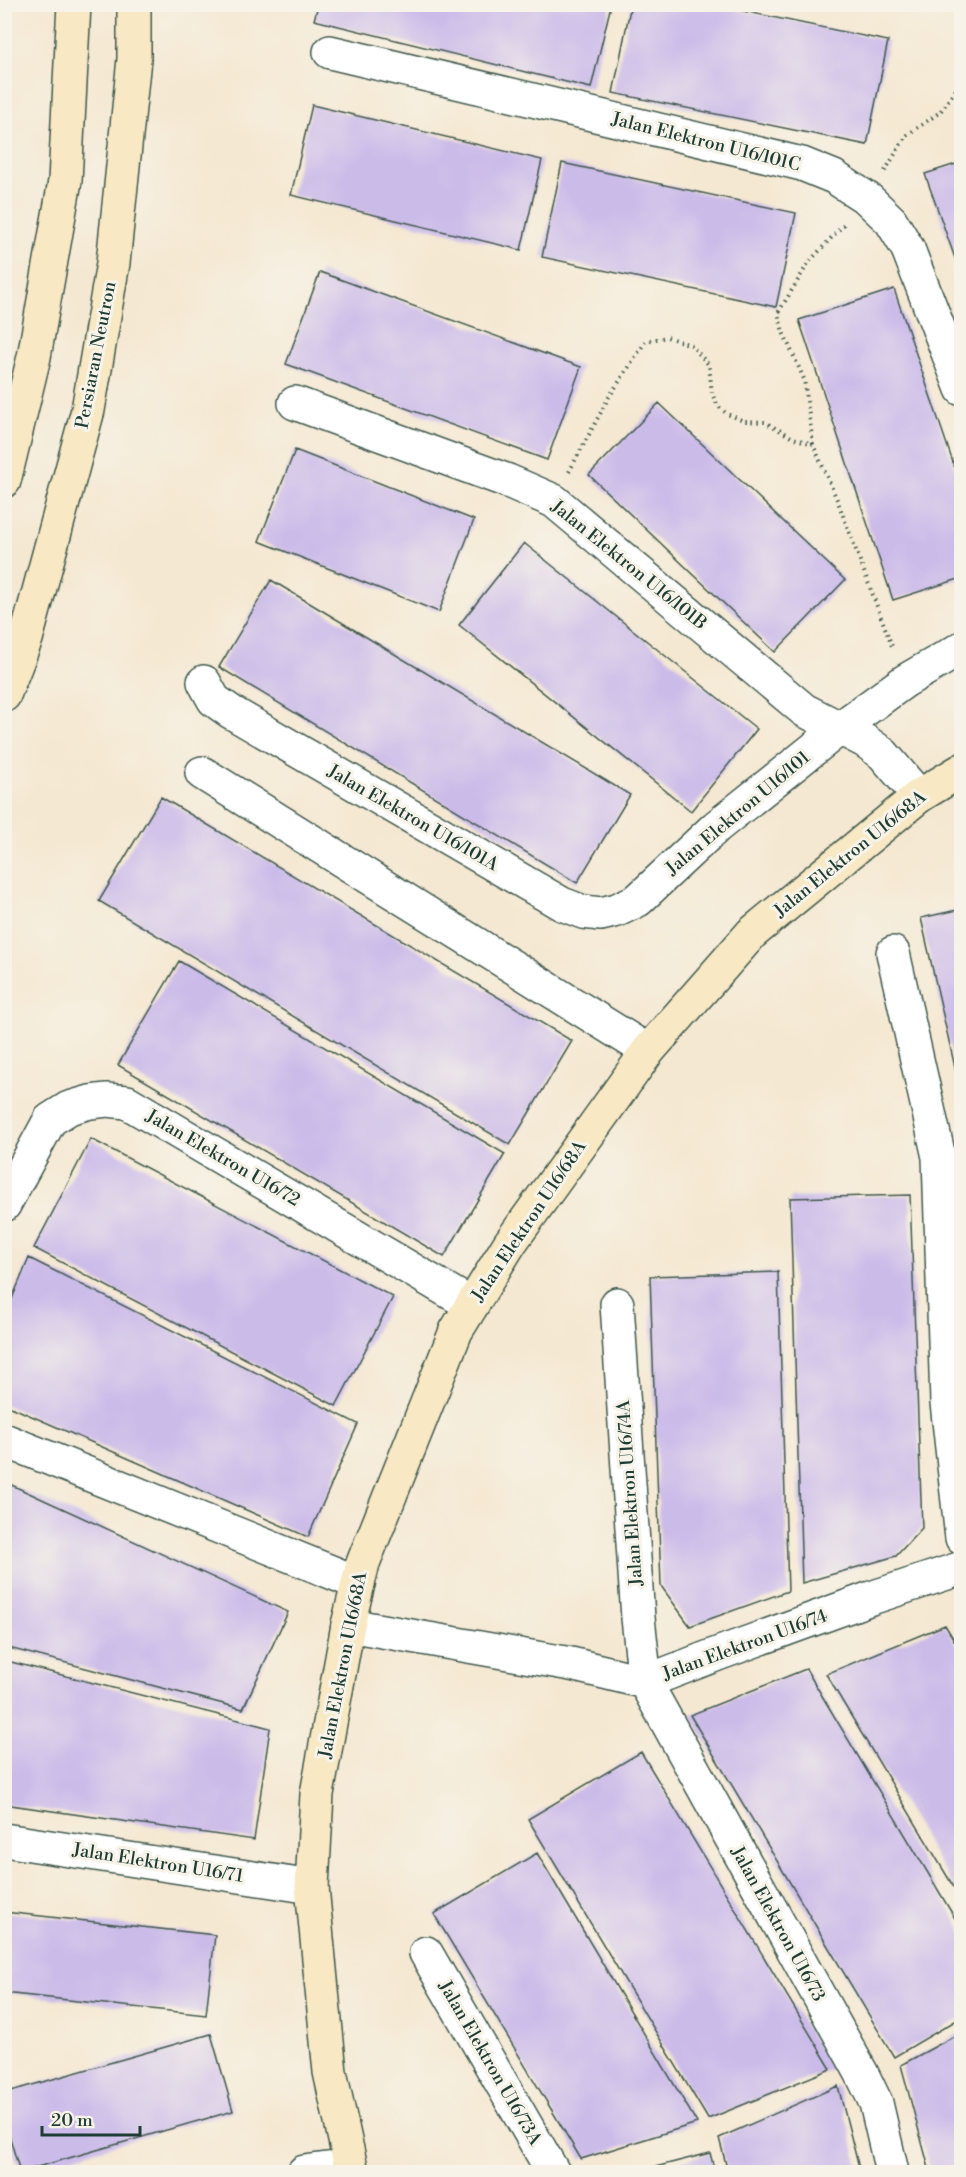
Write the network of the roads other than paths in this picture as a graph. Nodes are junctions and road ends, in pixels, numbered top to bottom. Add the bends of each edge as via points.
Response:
1 (74, 4) edge
2 (135, 4) edge
3 (330, 52) dead end
4 (962, 389) edge
5 (295, 403) dead end
6 (4, 481) edge
7 (962, 648) edge
8 (204, 682) dead end
9 (4, 695) edge
10 (840, 728) junction
11 (962, 770) edge
12 (202, 773) dead end
13 (919, 796) junction
14 (638, 900) joint
15 (893, 953) dead end
16 (648, 1051) junction
17 (4, 1205) edge
18 (617, 1304) dead end
19 (472, 1305) junction
20 (4, 1440) edge
21 (962, 1538) edge
22 (962, 1568) edge
23 (358, 1583) junction
24 (348, 1625) junction
25 (645, 1682) junction
26 (4, 1840) edge
27 (312, 1887) junction
28 (426, 1953) dead end
29 (351, 2169) edge
30 (304, 2172) edge
31 (554, 2172) edge
32 (892, 2172) edge

1 - 6 street via 65,181 34,357
2 - 9 street, Persiaran Neutron via 135,60 113,263 88,410 26,639
3 - 4 street, Jalan Elektron U16/101C via 802,164 834,177 868,199 891,221 908,249
5 - 10 street, Jalan Elektron U16/101B via 554,501 804,710
7 - 10 street, Jalan Elektron U16/101 via 905,681
8 - 14 street, Jalan Elektron U16/101A via 214,699 231,712 562,904 601,914
10 - 13 street via 883,754
10 - 14 street, Jalan Elektron U16/101 via 716,827
11 - 13 street, Jalan Elektron U16/68A
12 - 16 street
13 - 16 street, Jalan Elektron U16/68A via 752,933
15 - 21 street via 939,1157 947,1403
16 - 19 street, Jalan Elektron U16/68A via 510,1243
17 - 19 street, Jalan Elektron U16/72 via 50,1120 69,1108 90,1102 127,1102
18 - 25 street, Jalan Elektron U16/74A
19 - 23 street, Jalan Elektron U16/68A via 456,1331
20 - 23 street
22 - 25 street, Jalan Elektron U16/74
23 - 24 street, Jalan Elektron U16/68A
24 - 25 street, Jalan Elektron U16/74 via 560,1662
24 - 27 street, Jalan Elektron U16/68A via 318,1794
25 - 32 street, Jalan Elektron U16/73 via 861,2072 876,2103
26 - 27 street, Jalan Elektron U16/71
27 - 29 street, Jalan Elektron U16/68A via 330,2072
28 - 31 street, Jalan Elektron U16/73A
29 - 30 street

